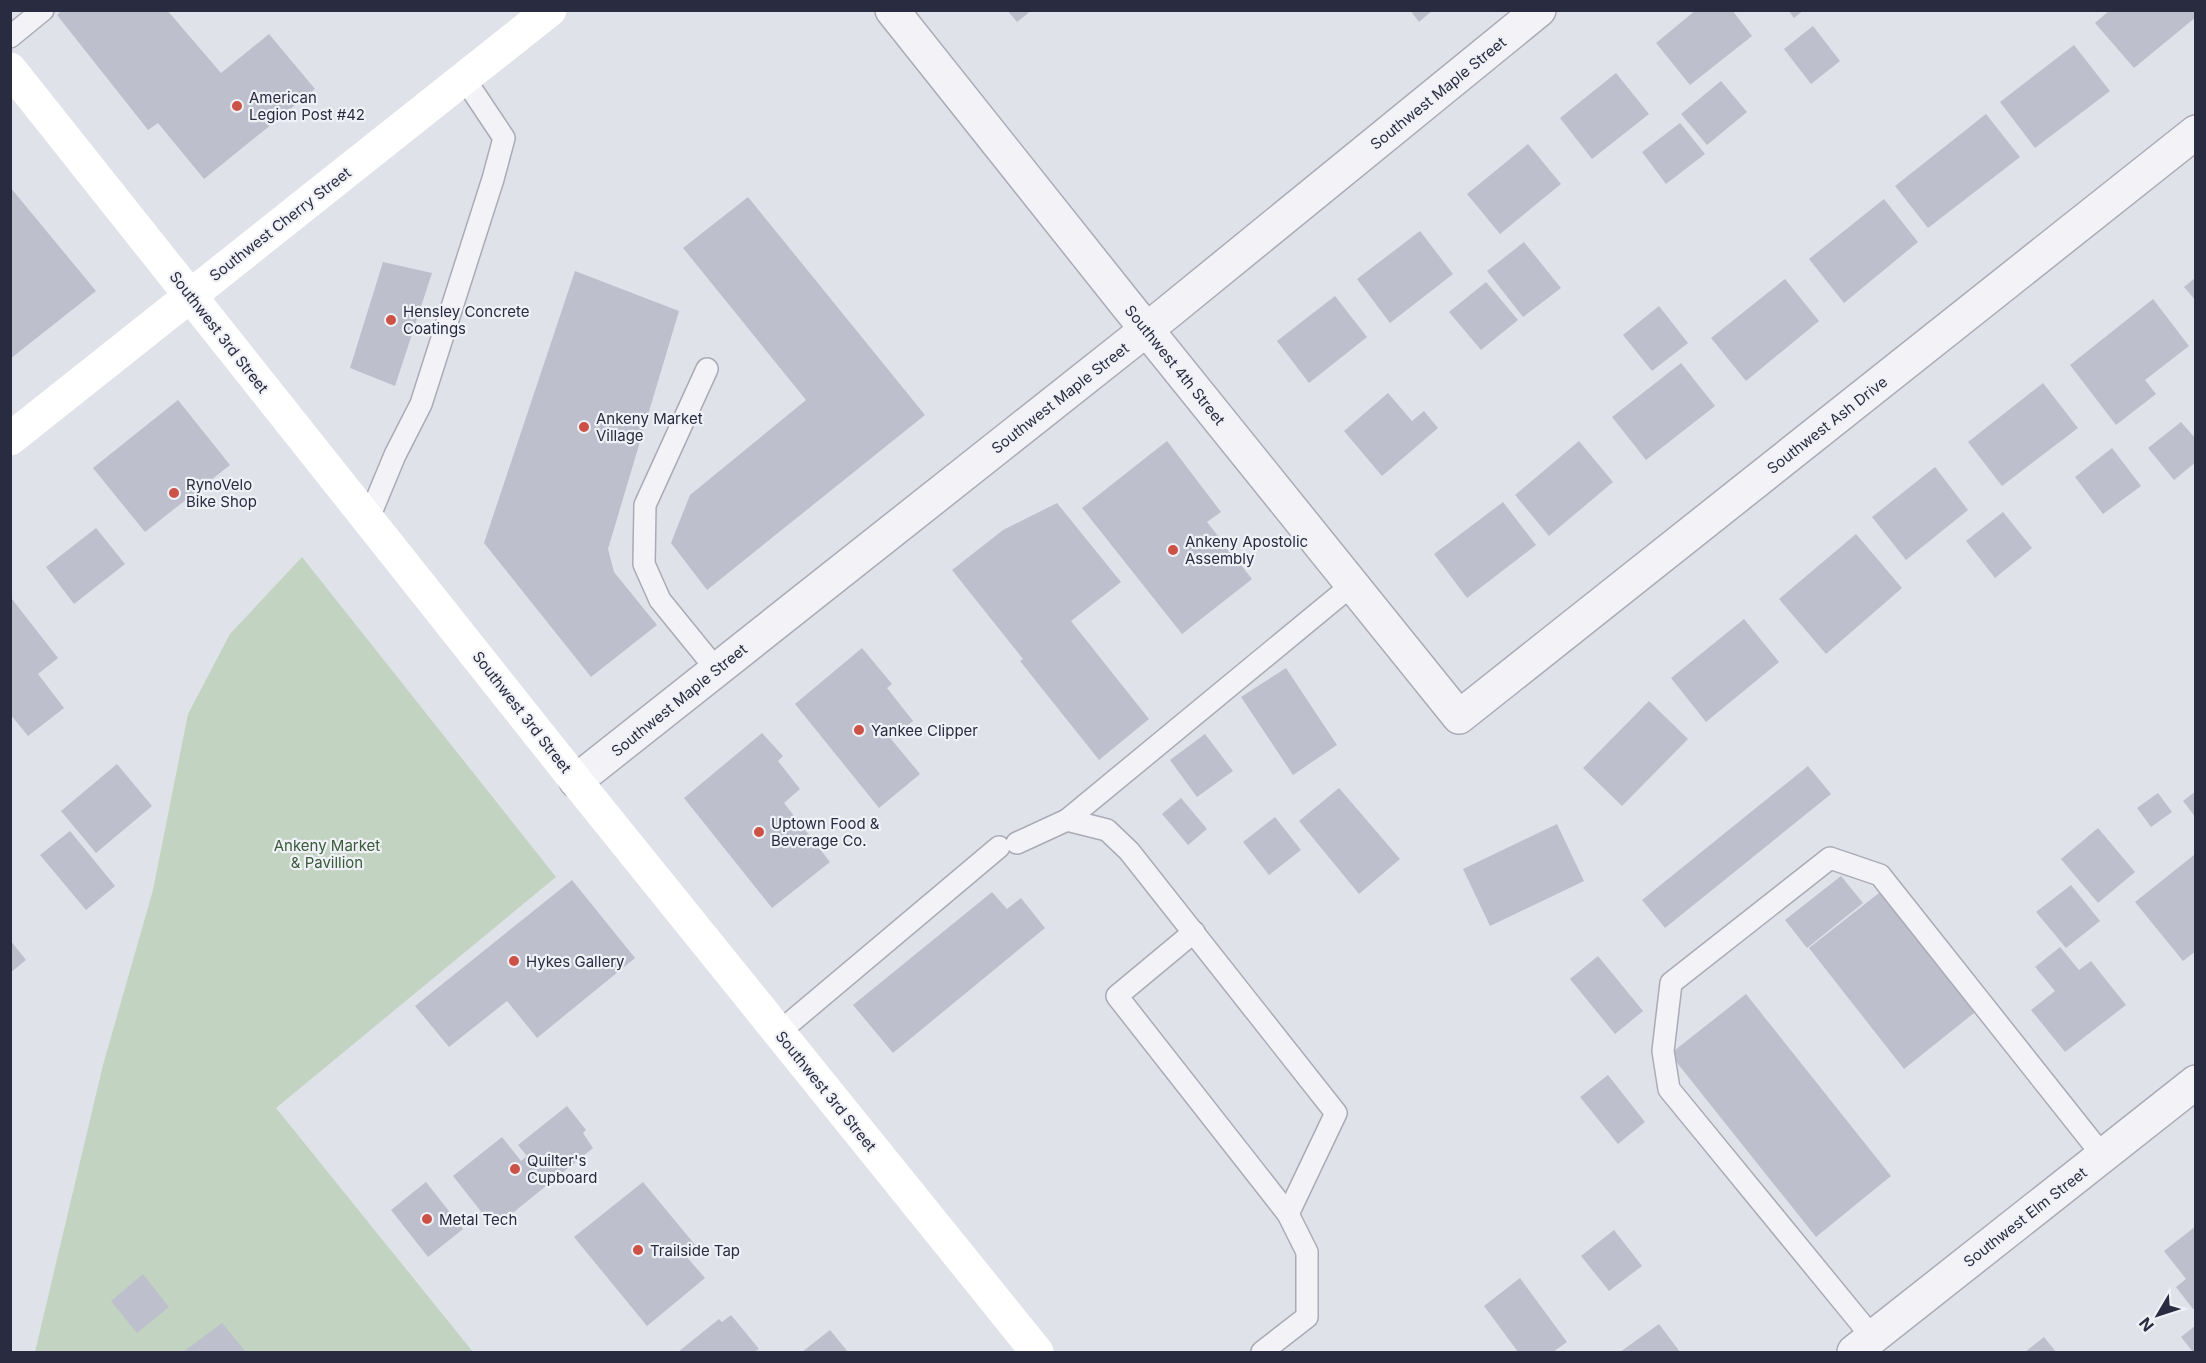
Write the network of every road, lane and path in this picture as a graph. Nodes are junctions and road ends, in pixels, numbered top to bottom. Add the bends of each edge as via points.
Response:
1 (43, 10) edge
2 (550, 10) edge
3 (892, 10) edge
4 (1539, 10) edge
5 (10, 37) edge
6 (10, 69) edge
7 (464, 78) junction
8 (2196, 132) edge
9 (190, 295) junction
10 (1146, 330) junction
11 (707, 369) dead end
12 (10, 439) edge
13 (368, 520) junction
14 (1352, 585) junction
15 (716, 669) junction
16 (1460, 717) joint
17 (576, 781) junction
18 (1067, 820) junction
19 (1194, 932) junction
20 (778, 1033) junction
21 (2196, 1082) edge
22 (2103, 1156) junction
23 (1288, 1214) junction
24 (1863, 1345) edge
25 (1037, 1353) edge
26 (1262, 1353) edge

1 - 5 lane
2 - 7 street, Southwest Cherry Street
3 - 10 street, Southwest 4th Street
4 - 10 street, Southwest Maple Street
6 - 9 street, Southwest 3rd Street
7 - 9 street, Southwest Cherry Street
7 - 13 lane via 504,138 421,404
8 - 16 street, Southwest Ash Drive
9 - 12 street, Southwest Cherry Street
9 - 13 street, Southwest 3rd Street
10 - 14 street, Southwest 4th Street
10 - 15 street, Southwest Maple Street
11 - 15 lane via 645,505 644,564 660,600
13 - 17 street, Southwest 3rd Street
14 - 16 street, Southwest 4th Street
14 - 18 lane
15 - 17 street, Southwest Maple Street
17 - 20 street, Southwest 3rd Street
18 - 19 lane via 1107,830 1129,851
18 - 20 lane via 1008,845
19 - 23 lane via 1336,1113
19 - 23 lane via 1116,996
20 - 25 street, Southwest 3rd Street
21 - 22 street, Southwest Elm Street
22 - 24 street, Southwest Elm Street
22 - 24 lane via 1880,875 1830,858 1671,983 1663,1051 1669,1089
23 - 26 lane via 1307,1252 1307,1317

